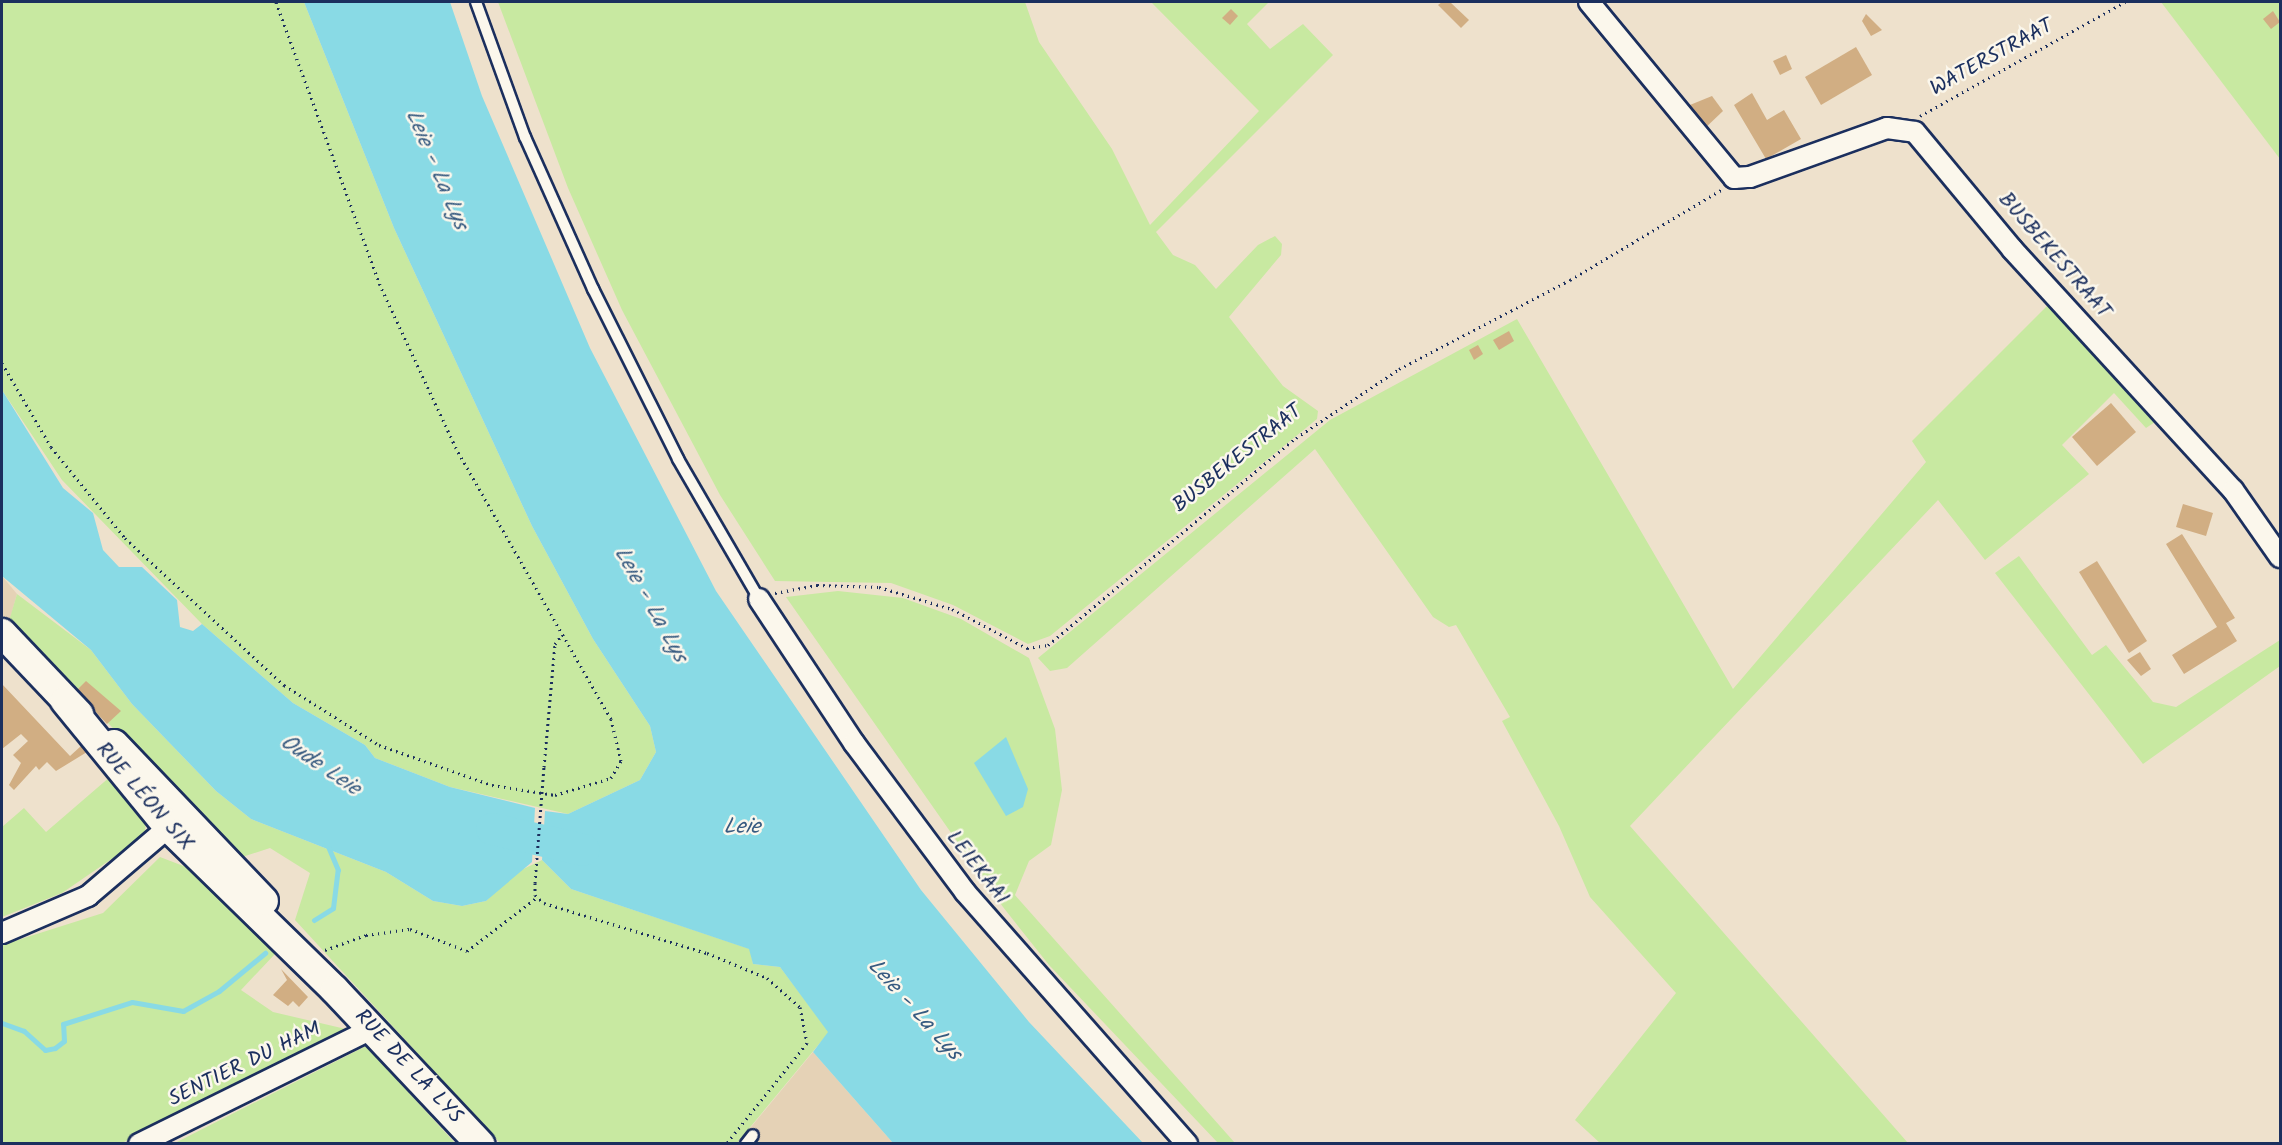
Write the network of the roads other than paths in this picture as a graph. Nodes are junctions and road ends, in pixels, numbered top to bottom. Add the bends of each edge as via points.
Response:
1 (476, 2) edge
2 (1589, 2) edge
3 (2280, 557) edge
4 (759, 599) joint
5 (2, 633) edge
6 (176, 820) junction
7 (217, 848) joint
8 (227, 889) joint
9 (2, 933) edge
10 (335, 990) junction
11 (372, 1029) junction
12 (139, 1143) edge
13 (480, 1143) edge
14 (1187, 1143) edge

1 - 4 lane via 525,137 593,289 678,459
2 - 3 street, BUSBEKESTRAAT via 1734,178 1750,177 1887,128 1907,127 1922,137 2012,249 2233,490
4 - 14 street, LEIEKAAI via 854,743 965,892
5 - 6 main road, RUE LÉON SIX
6 - 7 main road, RUE LÉON SIX
6 - 8 main road, RUE LÉON SIX
6 - 9 street via 81,901
7 - 10 main road, RUE DE LA LYS
8 - 10 main road, RUE DE LA LYS
10 - 11 main road, RUE DE LA LYS
11 - 12 street, SENTIER DU HAM
11 - 13 main road, RUE DE LA LYS

